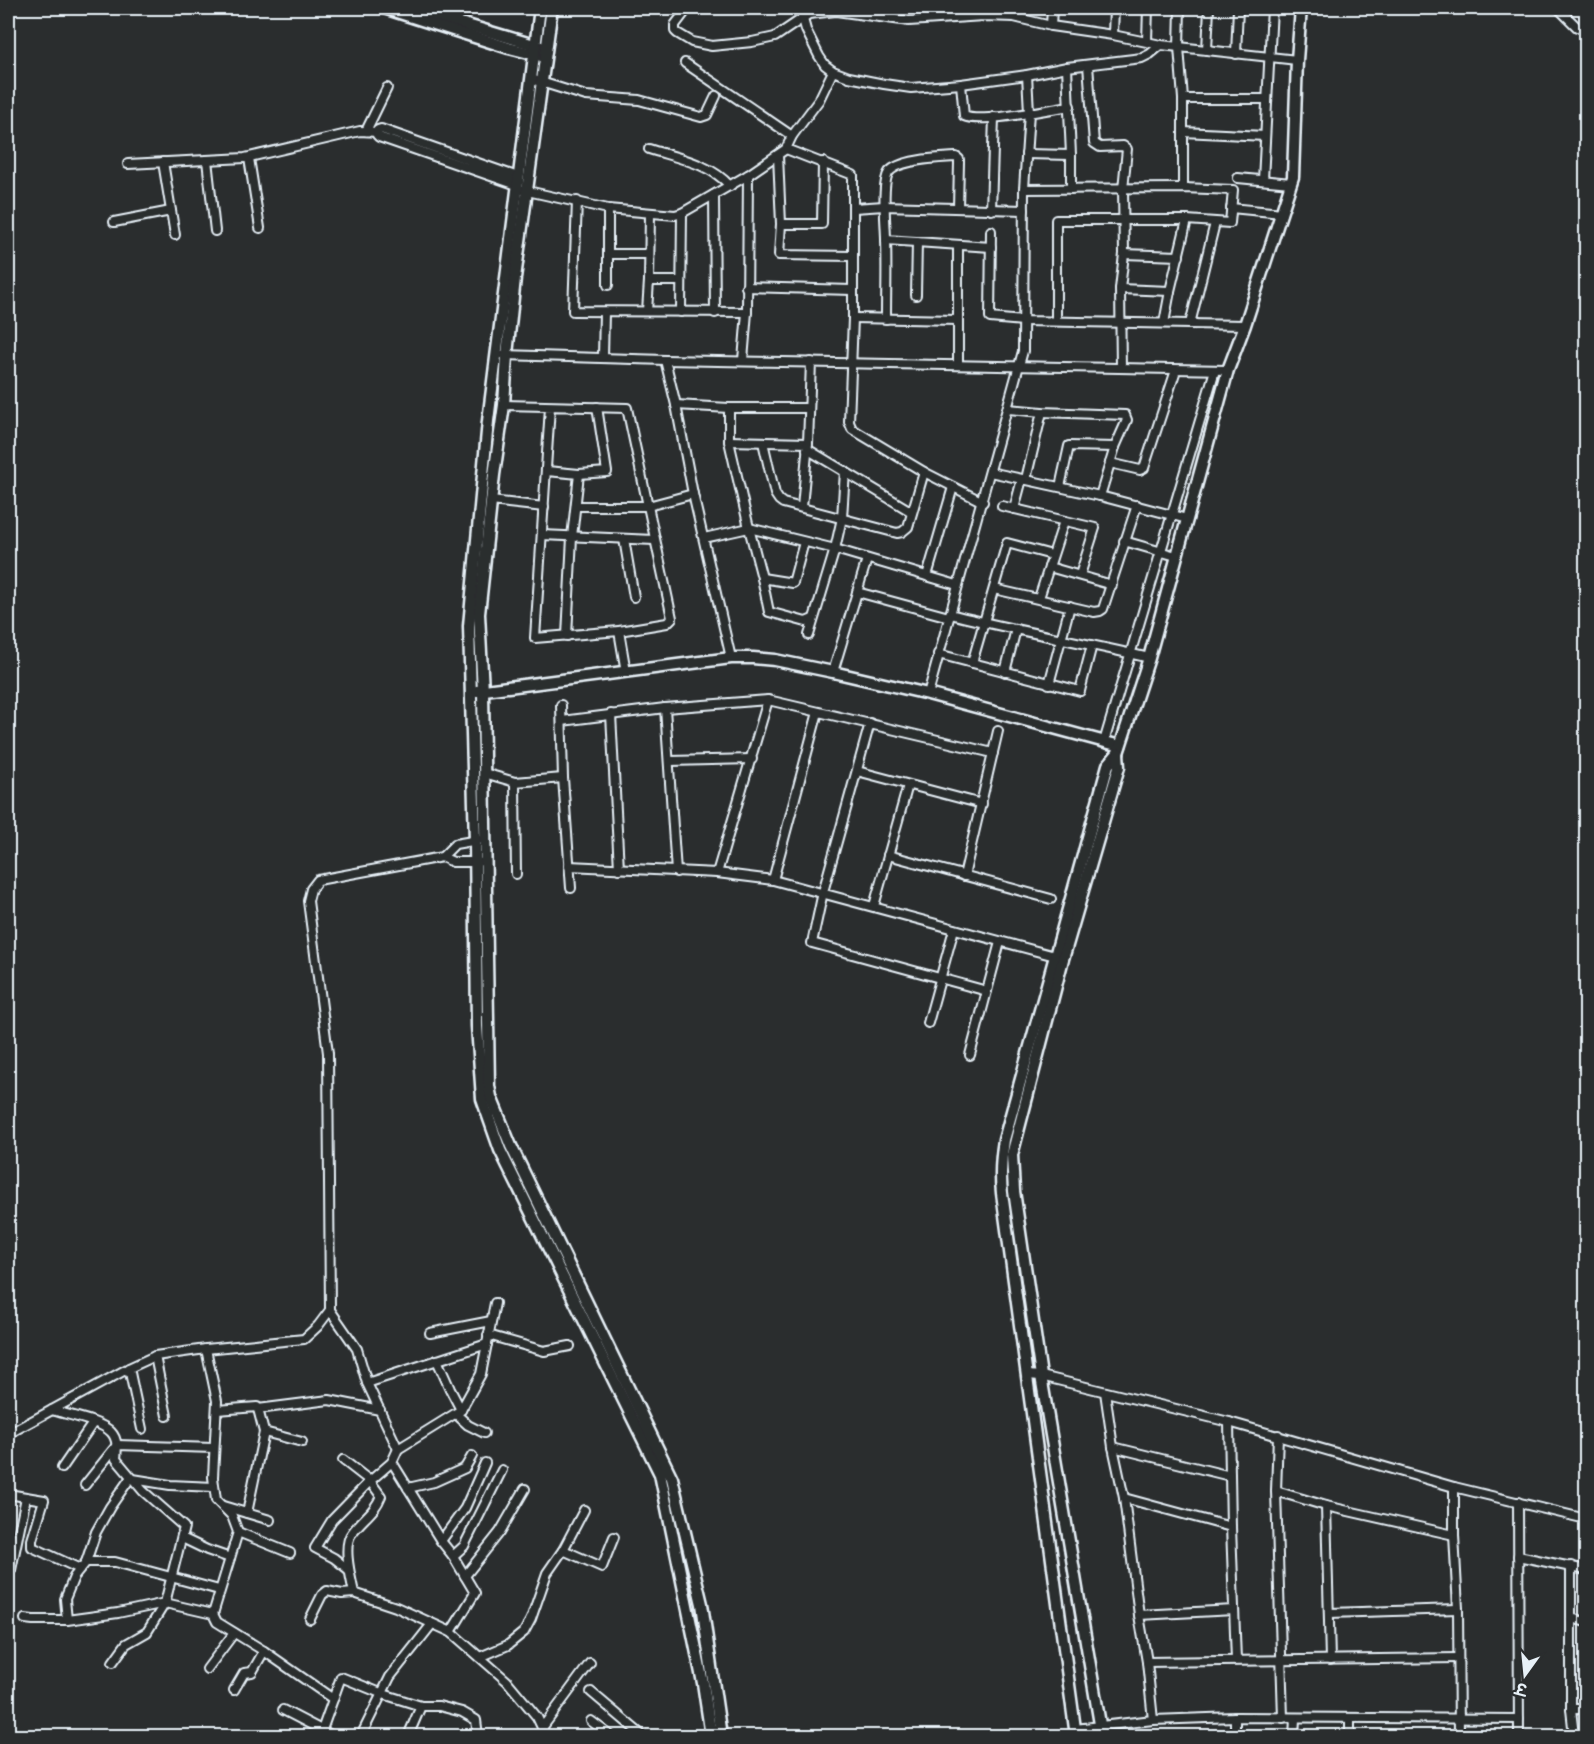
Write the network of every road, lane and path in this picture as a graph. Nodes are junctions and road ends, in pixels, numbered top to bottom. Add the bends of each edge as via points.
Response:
1 (384, 8) edge
2 (410, 8) edge
3 (540, 8) edge
4 (552, 8) edge
5 (688, 8) edge
6 (800, 8) edge
7 (1052, 8) edge
8 (1114, 8) edge
9 (1148, 8) edge
10 (1180, 8) edge
11 (1209, 8) edge
12 (1238, 8) edge
13 (1272, 8) edge
14 (1301, 8) edge
15 (1558, 8) edge
16 (983, 12) edge
17 (802, 18) junction
18 (1051, 26) junction
19 (1577, 27) dead end
20 (1113, 35) junction
21 (1147, 41) junction
22 (1161, 45) junction
23 (1179, 47) junction
24 (535, 50) junction
25 (1207, 50) junction
26 (546, 53) junction
27 (1236, 54) junction
28 (1268, 57) junction
29 (1298, 60) junction
30 (685, 63) dead end
31 (1088, 65) junction
32 (1067, 67) junction
33 (833, 71) junction
34 (1027, 75) junction
35 (536, 80) junction
36 (961, 84) junction
37 (387, 88) dead end
38 (716, 96) dead end
39 (1182, 99) junction
40 (1266, 99) junction
41 (1070, 106) junction
42 (1029, 112) junction
43 (994, 117) junction
44 (366, 131) junction
45 (1183, 132) junction
46 (792, 136) junction
47 (1265, 136) junction
48 (649, 149) dead end
49 (786, 149) junction
50 (778, 154) junction
51 (1026, 154) junction
52 (1071, 155) junction
53 (249, 158) junction
54 (207, 160) junction
55 (164, 162) junction
56 (823, 162) junction
57 (128, 164) dead end
58 (748, 175) junction
59 (1238, 178) dead end
60 (1263, 180) junction
61 (1291, 183) junction
62 (520, 185) junction
63 (730, 186) junction
64 (1183, 188) junction
65 (1024, 189) junction
66 (1071, 189) junction
67 (1124, 189) junction
68 (714, 195) junction
69 (577, 201) junction
70 (884, 206) junction
71 (854, 208) junction
72 (958, 208) junction
73 (1231, 208) junction
74 (608, 209) junction
75 (991, 210) junction
76 (1024, 210) junction
77 (171, 212) junction
78 (682, 213) junction
79 (1282, 213) junction
80 (650, 214) junction
81 (1125, 220) junction
82 (1187, 220) junction
83 (114, 222) dead end
84 (1215, 223) junction
85 (780, 224) junction
86 (260, 228) dead end
87 (215, 231) dead end
88 (991, 231) dead end
89 (175, 235) dead end
90 (886, 240) junction
91 (916, 242) junction
92 (957, 245) junction
93 (991, 247) junction
94 (608, 254) junction
95 (649, 254) junction
96 (1124, 254) junction
97 (853, 256) junction
98 (1179, 256) junction
99 (649, 281) junction
100 (681, 281) junction
101 (608, 285) dead end
102 (746, 287) junction
103 (1120, 289) junction
104 (852, 290) junction
105 (1170, 291) junction
106 (916, 295) dead end
107 (604, 312) junction
108 (647, 312) junction
109 (681, 312) junction
110 (747, 312) junction
111 (715, 313) junction
112 (853, 318) junction
113 (886, 319) junction
114 (958, 320) junction
115 (1023, 321) junction
116 (1056, 321) junction
117 (1120, 323) junction
118 (1164, 323) junction
119 (1190, 324) junction
120 (1245, 325) junction
121 (501, 355) junction
122 (603, 357) junction
123 (665, 360) junction
124 (743, 360) junction
125 (811, 362) junction
126 (852, 363) junction
127 (958, 364) junction
128 (1020, 366) junction
129 (1121, 368) junction
130 (1176, 370) junction
131 (1215, 370) junction
132 (1228, 370) junction
133 (504, 405) junction
134 (676, 405) junction
135 (550, 407) junction
136 (597, 407) junction
137 (729, 408) junction
138 (809, 408) junction
139 (1008, 409) junction
140 (1042, 412) junction
141 (729, 441) junction
142 (763, 442) junction
143 (807, 446) junction
144 (1115, 447) junction
145 (1110, 463) junction
146 (547, 471) junction
147 (845, 471) junction
148 (924, 472) junction
149 (990, 472) junction
150 (579, 474) junction
151 (1024, 479) junction
152 (952, 486) junction
153 (1060, 487) junction
154 (693, 494) junction
155 (1101, 496) junction
156 (491, 501) junction
157 (982, 502) junction
158 (1137, 505) junction
159 (576, 506) junction
160 (648, 506) junction
161 (1002, 506) dead end
162 (544, 507) junction
163 (802, 507) junction
164 (1014, 509) junction
165 (912, 512) junction
166 (1172, 514) junction
167 (842, 518) junction
168 (1187, 519) junction
169 (1064, 521) junction
170 (749, 528) junction
171 (542, 535) junction
172 (572, 537) junction
173 (704, 538) junction
174 (624, 539) junction
175 (654, 540) junction
176 (1124, 541) junction
177 (804, 542) junction
178 (835, 549) junction
179 (1160, 551) junction
180 (1052, 555) junction
181 (1176, 556) junction
182 (867, 559) junction
183 (1049, 567) junction
184 (1080, 575) junction
185 (927, 576) junction
186 (762, 579) junction
187 (957, 585) junction
188 (1112, 585) junction
189 (994, 589) junction
190 (857, 592) junction
191 (634, 597) dead end
192 (1039, 598) junction
193 (1070, 606) junction
194 (949, 615) junction
195 (813, 619) junction
196 (983, 622) junction
197 (1016, 629) junction
198 (619, 632) junction
199 (809, 635) dead end
200 (567, 636) junction
201 (1061, 638) junction
202 (1092, 645) junction
203 (938, 654) junction
204 (1131, 654) junction
205 (731, 658) junction
206 (1149, 658) junction
207 (972, 663) junction
208 (626, 672) junction
209 (833, 672) junction
210 (1005, 672) junction
211 (1049, 684) junction
212 (477, 692) junction
213 (928, 694) junction
214 (768, 700) junction
215 (561, 705) dead end
216 (665, 708) junction
217 (818, 712) junction
218 (611, 714) junction
219 (562, 721) junction
220 (870, 723) junction
221 (998, 731) dead end
222 (1104, 742) junction
223 (1119, 750) junction
224 (993, 753) junction
225 (752, 759) junction
226 (670, 761) junction
227 (857, 771) junction
228 (484, 773) junction
229 (563, 778) junction
230 (514, 782) junction
231 (908, 785) junction
232 (982, 804) junction
233 (480, 840) junction
234 (888, 855) junction
235 (442, 857) junction
236 (480, 862) junction
237 (569, 866) junction
238 (619, 868) junction
239 (676, 872) junction
240 (717, 873) junction
241 (516, 874) dead end
242 (964, 876) junction
243 (773, 880) junction
244 (571, 888) dead end
245 (823, 892) junction
246 (1051, 899) dead end
247 (874, 906) junction
248 (954, 929) junction
249 (1000, 942) junction
250 (1055, 956) junction
251 (940, 979) junction
252 (987, 991) junction
253 (928, 1023) dead end
254 (970, 1055) dead end
255 (495, 1303) dead end
256 (330, 1310) junction
257 (491, 1321) junction
258 (430, 1333) dead end
259 (488, 1335) junction
260 (487, 1344) junction
261 (570, 1346) dead end
262 (206, 1349) junction
263 (155, 1356) junction
264 (437, 1360) junction
265 (129, 1368) junction
266 (1027, 1375) junction
267 (1041, 1376) junction
268 (367, 1383) junction
269 (1105, 1392) junction
270 (258, 1409) junction
271 (52, 1410) junction
272 (217, 1410) junction
273 (380, 1410) junction
274 (458, 1412) junction
275 (167, 1416) dead end
276 (1229, 1422) junction
277 (93, 1423) junction
278 (142, 1429) dead end
279 (264, 1432) junction
280 (484, 1433) dead end
281 (8, 1434) edge
282 (1278, 1435) junction
283 (302, 1442) dead end
284 (117, 1444) junction
285 (1113, 1447) junction
286 (214, 1448) junction
287 (398, 1449) junction
288 (472, 1456) dead end
289 (343, 1460) dead end
290 (392, 1462) junction
291 (485, 1463) dead end
292 (62, 1468) dead end
293 (502, 1470) dead end
294 (1230, 1476) junction
295 (132, 1478) junction
296 (370, 1481) junction
297 (85, 1485) dead end
298 (214, 1487) junction
299 (1454, 1487) junction
300 (408, 1488) junction
301 (525, 1489) dead end
302 (1276, 1491) junction
303 (8, 1494) edge
304 (26, 1497) junction
305 (1124, 1498) junction
306 (1518, 1502) junction
307 (222, 1506) junction
308 (1326, 1506) junction
309 (585, 1510) dead end
310 (247, 1513) junction
311 (1587, 1519) edge
312 (270, 1520) dead end
313 (1231, 1527) junction
314 (238, 1532) junction
315 (1454, 1535) junction
316 (614, 1537) dead end
317 (182, 1538) junction
318 (441, 1541) junction
319 (563, 1550) junction
320 (290, 1553) dead end
321 (453, 1556) junction
322 (1518, 1556) junction
323 (230, 1558) junction
324 (83, 1565) junction
325 (1571, 1566) junction
326 (11, 1570) dead end
327 (349, 1570) junction
328 (1587, 1570) edge
329 (465, 1576) junction
330 (170, 1577) junction
331 (219, 1590) junction
332 (354, 1593) junction
333 (165, 1603) junction
334 (1458, 1609) junction
335 (1234, 1610) junction
336 (1329, 1612) junction
337 (213, 1614) junction
338 (1139, 1615) junction
339 (1571, 1618) junction
340 (25, 1619) dead end
341 (310, 1619) dead end
342 (67, 1620) junction
343 (1587, 1622) edge
344 (432, 1624) junction
345 (451, 1632) junction
346 (234, 1633) junction
347 (264, 1652) junction
348 (480, 1657) junction
349 (1458, 1658) junction
350 (1236, 1660) junction
351 (1282, 1660) junction
352 (1330, 1660) junction
353 (112, 1662) dead end
354 (1147, 1662) junction
355 (590, 1663) dead end
356 (207, 1669) dead end
357 (234, 1690) dead end
358 (591, 1692) dead end
359 (383, 1694) junction
360 (333, 1699) junction
361 (421, 1706) junction
362 (1571, 1709) junction
363 (1587, 1709) edge
364 (283, 1710) dead end
365 (1235, 1717) junction
366 (1283, 1718) junction
367 (1460, 1718) junction
368 (1295, 1719) junction
369 (1350, 1719) junction
370 (1519, 1719) junction
371 (591, 1720) dead end
372 (1153, 1720) junction
373 (542, 1728) junction
374 (322, 1730) junction
375 (1102, 1731) edge
376 (1076, 1733) edge
377 (642, 1736) edge
378 (333, 1737) edge
379 (361, 1737) edge
380 (408, 1737) edge
381 (478, 1737) edge
382 (546, 1737) edge
383 (611, 1737) edge
384 (711, 1737) edge
385 (721, 1737) edge
386 (1235, 1737) edge
387 (1294, 1737) edge
388 (1350, 1737) edge
389 (1459, 1737) edge
390 (1519, 1737) edge
391 (1574, 1737) edge

1 - 24 street
2 - 24 street
3 - 24 street
4 - 26 street
5 - 17 street via 675,31 692,42 712,46 775,37
6 - 17 street
7 - 18 street
8 - 20 street
9 - 21 street
10 - 23 street
11 - 25 street
12 - 27 street
13 - 28 street
14 - 29 street
15 - 19 street
16 - 17 street via 909,21 836,11
16 - 18 street
17 - 33 street via 819,56
18 - 20 street
20 - 21 street
21 - 22 street
22 - 23 street
22 - 31 street via 1142,58
23 - 25 street
23 - 39 street
24 - 26 street
24 - 35 street
25 - 27 street
26 - 35 street
27 - 28 street
28 - 29 street
28 - 40 street
29 - 61 street
30 - 46 street
31 - 32 street
31 - 67 street via 1094,142 1100,147 1126,147
32 - 34 street
32 - 41 street
33 - 36 street via 911,88
33 - 46 street via 819,100
34 - 36 street
34 - 42 street
35 - 38 street via 586,96 639,100 701,117 707,115
35 - 62 street
35 - 62 street
36 - 43 street via 964,116
37 - 44 street
39 - 40 street
39 - 45 street
40 - 47 street
41 - 42 street
41 - 52 street
42 - 43 street
42 - 51 street
43 - 75 street
44 - 53 street
44 - 62 street
45 - 47 street
45 - 64 street
46 - 49 street
47 - 60 street
48 - 63 street via 713,171
49 - 50 street
49 - 56 street
50 - 58 street
50 - 85 street
51 - 52 street
51 - 65 street
52 - 66 street
53 - 54 street
53 - 86 street
54 - 55 street
54 - 87 street
55 - 57 street
55 - 77 street
56 - 71 street via 853,175
56 - 85 street via 822,224
58 - 63 street
58 - 102 street
59 - 60 street
60 - 61 street
61 - 79 street
62 - 69 street
62 - 121 street
63 - 68 street
64 - 67 street
64 - 73 street via 1233,190
65 - 66 street
65 - 76 street
66 - 67 street
67 - 81 street
68 - 78 street
68 - 111 street
69 - 74 street
69 - 107 street via 573,311
70 - 71 street
70 - 72 street
70 - 72 street via 890,170 925,159 956,157
70 - 90 street
71 - 97 street
72 - 75 street
73 - 79 street
73 - 84 street via 1230,223
74 - 80 street
74 - 94 street
75 - 76 street
76 - 115 street
77 - 83 street
77 - 89 street
78 - 80 street
78 - 100 street
79 - 120 street
80 - 95 street
81 - 82 street
81 - 96 street
81 - 116 street via 1056,220
82 - 84 street
82 - 98 street
84 - 119 street
85 - 97 street via 779,255
88 - 93 street
90 - 91 street
90 - 113 street
91 - 92 street
91 - 106 street
92 - 93 street
92 - 114 street
93 - 115 street via 990,318
94 - 95 street
94 - 101 street
95 - 99 street
96 - 98 street
96 - 103 street
97 - 104 street
98 - 105 street
99 - 100 street
99 - 108 street
100 - 109 street
102 - 104 street
102 - 110 street
103 - 105 street
103 - 117 street
104 - 112 street
105 - 118 street
107 - 108 street
107 - 122 street
108 - 109 street
109 - 111 street
110 - 111 street
110 - 124 street
112 - 113 street
112 - 126 street
113 - 114 street
114 - 127 street
115 - 116 street
115 - 128 street
116 - 117 street
117 - 118 street
117 - 129 street
118 - 119 street
119 - 120 street
120 - 132 street
121 - 122 street
121 - 133 street
121 - 212 street via 488,421 470,622
122 - 123 street
123 - 124 street
123 - 134 street
124 - 125 street
125 - 126 street
125 - 138 street
126 - 127 street
126 - 148 street via 852,429
127 - 128 street
128 - 129 street
128 - 139 street
129 - 130 street
130 - 131 street
130 - 145 street via 1144,468
131 - 132 street
131 - 166 street
132 - 168 street
133 - 135 street
133 - 156 street
134 - 137 street
134 - 154 street
135 - 136 street
135 - 146 street
136 - 150 street via 607,472
136 - 160 street via 627,408
137 - 138 street
137 - 141 street
138 - 143 street
139 - 140 street
139 - 149 street
140 - 144 street via 1121,413 1127,420
140 - 151 street
141 - 142 street
141 - 170 street
142 - 143 street
142 - 163 street via 776,498
143 - 147 street
143 - 163 street
144 - 145 street
144 - 153 street via 1069,446
145 - 155 street
146 - 150 street
146 - 162 street
147 - 165 street
147 - 167 street
148 - 152 street
148 - 165 street
149 - 151 street
149 - 157 street
150 - 159 street
151 - 153 street
151 - 164 street
152 - 157 street
152 - 185 street
153 - 155 street
154 - 160 street
154 - 173 street
155 - 158 street
156 - 162 street
156 - 212 street via 479,614
157 - 187 street
158 - 166 street
158 - 176 street
159 - 160 street
159 - 172 street
160 - 175 street
161 - 164 street
162 - 171 street
163 - 167 street
164 - 169 street
165 - 167 street via 908,527 897,533
166 - 168 street
166 - 179 street
167 - 178 street
168 - 181 street
169 - 180 street
169 - 184 street via 1095,528
170 - 173 street
170 - 177 street
170 - 186 street
171 - 172 street
171 - 200 street via 535,638
172 - 174 street
172 - 200 street
173 - 205 street
174 - 175 street
174 - 191 street
175 - 198 street via 672,618 667,623
176 - 179 street
176 - 188 street
177 - 178 street
177 - 186 street via 793,583
178 - 182 street
178 - 195 street
179 - 181 street
179 - 204 street
180 - 183 street
180 - 189 street via 1006,543
181 - 206 street
182 - 185 street
182 - 190 street
183 - 184 street
183 - 192 street
184 - 188 street
185 - 187 street
186 - 195 street via 769,612 806,622
187 - 194 street
188 - 193 street via 1100,611
189 - 192 street
189 - 196 street
190 - 194 street
190 - 209 street
192 - 193 street
193 - 201 street
194 - 196 street
194 - 203 street
195 - 199 street
196 - 197 street
196 - 207 street
197 - 201 street
197 - 210 street
198 - 200 street
198 - 208 street
201 - 202 street
201 - 211 street
202 - 204 street
202 - 211 street via 1080,691
203 - 207 street
203 - 213 street
204 - 206 street
204 - 222 street
205 - 208 street
205 - 209 street via 775,660
206 - 223 street
207 - 210 street
208 - 212 street
209 - 213 street
210 - 211 street
212 - 228 street
212 - 233 street
213 - 222 street
214 - 216 street
214 - 217 street
214 - 225 street
215 - 219 street
216 - 218 street
216 - 226 street
217 - 220 street
217 - 243 street
218 - 219 street
218 - 238 street
219 - 229 street
220 - 224 street
220 - 227 street
221 - 224 street
222 - 223 street
223 - 250 street via 1108,765
223 - 267 street via 1119,767 1012,1155
224 - 232 street
225 - 226 street
225 - 240 street
226 - 239 street
227 - 231 street
227 - 245 street
228 - 230 street
228 - 233 street
229 - 230 street
229 - 237 street
230 - 241 street
231 - 232 street
231 - 234 street
232 - 242 street
233 - 235 street via 455,844
233 - 236 street
234 - 242 street
234 - 247 street
235 - 236 street via 453,862
235 - 256 street via 318,880 308,901 328,1053
236 - 384 street via 477,1026 482,1099 500,1150 660,1474
236 - 385 street via 491,1097 672,1478 702,1604
237 - 238 street
237 - 244 street
238 - 239 street
239 - 240 street
240 - 243 street
242 - 246 street
243 - 245 street
245 - 247 street
245 - 251 street via 812,943
247 - 248 street
248 - 249 street
248 - 251 street
249 - 250 street
249 - 252 street
250 - 266 street via 1000,1166
251 - 252 street
251 - 253 street
252 - 254 street
255 - 257 street
256 - 262 street via 304,1339
256 - 268 street via 357,1349
257 - 258 street
257 - 259 street
259 - 260 street
259 - 261 street via 544,1351
260 - 264 street
260 - 274 street via 481,1374
262 - 263 street
262 - 272 street
263 - 265 street
263 - 275 street
264 - 268 street
264 - 274 street
265 - 271 street
265 - 278 street
266 - 267 street
266 - 376 street
267 - 269 street
267 - 375 street
268 - 273 street
269 - 276 street
269 - 285 street
270 - 272 street
270 - 273 street via 329,1400
270 - 279 street
271 - 277 street
271 - 281 street
272 - 286 street
273 - 287 street
274 - 280 street via 468,1425
274 - 287 street
276 - 282 street
276 - 294 street
277 - 284 street via 112,1433
277 - 292 street
279 - 283 street
279 - 310 street
282 - 299 street
282 - 302 street
284 - 286 street
284 - 295 street via 116,1460
284 - 297 street
285 - 294 street
285 - 305 street
286 - 298 street
287 - 290 street
288 - 300 street via 465,1468
289 - 296 street
290 - 296 street
290 - 300 street
291 - 318 street via 465,1508
293 - 321 street via 464,1546
294 - 313 street
295 - 298 street
295 - 317 street via 184,1527
295 - 324 street via 110,1507
296 - 327 street via 381,1496 371,1514 350,1534
296 - 327 street via 332,1520 315,1548
298 - 307 street via 216,1500
299 - 306 street
299 - 315 street
300 - 318 street
301 - 329 street via 500,1532
302 - 308 street
302 - 351 street
303 - 304 street
304 - 324 street via 44,1500 32,1547
304 - 326 street
305 - 313 street
305 - 338 street
306 - 311 street
306 - 322 street
307 - 310 street
307 - 314 street
308 - 315 street
308 - 336 street
309 - 319 street
310 - 312 street
313 - 335 street
314 - 320 street
314 - 323 street
315 - 334 street
316 - 319 street via 602,1567
317 - 323 street
317 - 330 street
318 - 321 street
319 - 348 street via 547,1573 524,1632 508,1645
321 - 329 street
322 - 325 street
322 - 370 street
323 - 331 street
324 - 330 street via 115,1562
324 - 342 street via 65,1599
325 - 328 street
325 - 339 street
327 - 332 street
329 - 345 street via 475,1593
330 - 331 street
330 - 333 street
331 - 337 street
332 - 341 street via 327,1591
332 - 344 street
333 - 337 street
333 - 342 street
333 - 353 street via 147,1632 126,1644
334 - 336 street
334 - 349 street
335 - 338 street
335 - 350 street
336 - 352 street
337 - 346 street via 217,1622
338 - 354 street
339 - 343 street
339 - 362 street
340 - 342 street
344 - 345 street
344 - 359 street via 390,1677
345 - 348 street
346 - 347 street
346 - 356 street
347 - 357 street via 252,1672 244,1672
347 - 360 street
348 - 373 street via 507,1681
349 - 352 street
349 - 367 street
350 - 351 street
350 - 354 street
351 - 352 street
351 - 366 street
354 - 372 street
355 - 373 street
358 - 377 street
359 - 360 street via 341,1677
359 - 361 street
359 - 379 street
360 - 374 street
361 - 380 street
361 - 381 street via 462,1712 476,1720
362 - 363 street
362 - 391 street
364 - 374 street
365 - 366 street
365 - 372 street
365 - 386 street
366 - 368 street
367 - 369 street
367 - 370 street
367 - 389 street
368 - 369 street
368 - 387 street
369 - 388 street
370 - 390 street
371 - 383 street
372 - 375 street
373 - 382 street
374 - 378 street
375 - 376 street

